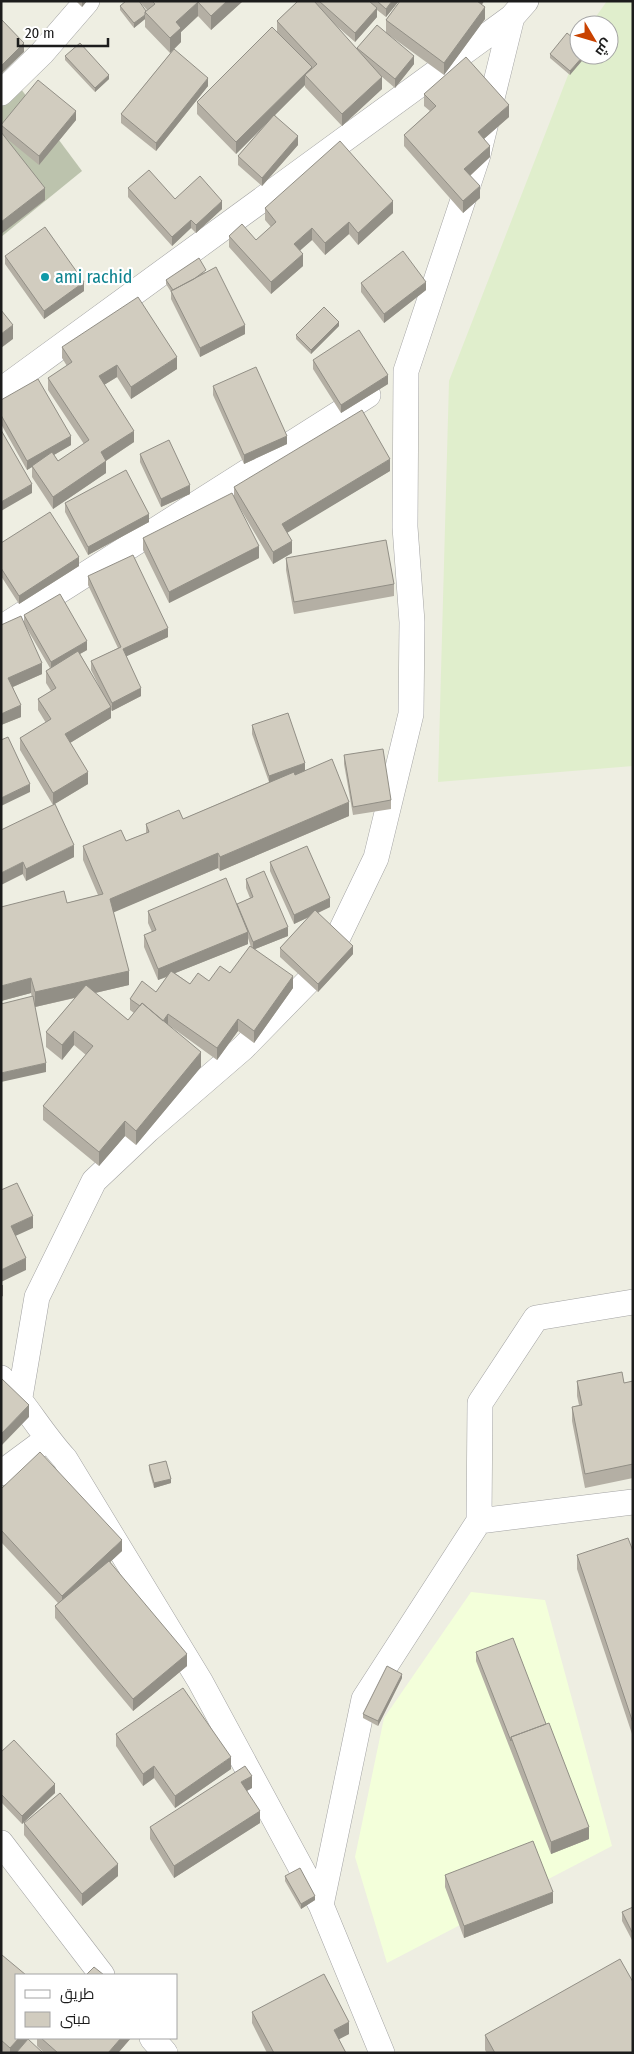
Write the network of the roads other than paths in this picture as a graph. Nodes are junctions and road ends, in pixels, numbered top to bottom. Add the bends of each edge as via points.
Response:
1 (87, 1) edge
2 (519, 9) edge
3 (1, 93) edge
4 (406, 371) junction
5 (1, 390) edge
6 (1, 628) edge
7 (633, 1302) edge
8 (1, 1378) edge
9 (20, 1397) junction
10 (47, 1439) junction
11 (1, 1473) edge
12 (633, 1502) edge
13 (479, 1521) junction
14 (1, 1843) edge
15 (321, 1905) junction
16 (101, 1974) edge
17 (153, 2039) edge
18 (165, 2053) edge
19 (382, 2053) edge

1 - 3 street
2 - 4 street via 478,156
2 - 5 street
4 - 6 street
4 - 9 street via 405,527 412,622 411,714 376,858 325,964 242,1048 94,1181 37,1297
7 - 13 street via 536,1318 480,1404
8 - 9 street
9 - 10 street
10 - 11 street
10 - 15 street via 65,1458 200,1681
12 - 13 street
13 - 15 street via 364,1699
14 - 16 street
15 - 19 street
17 - 18 street

